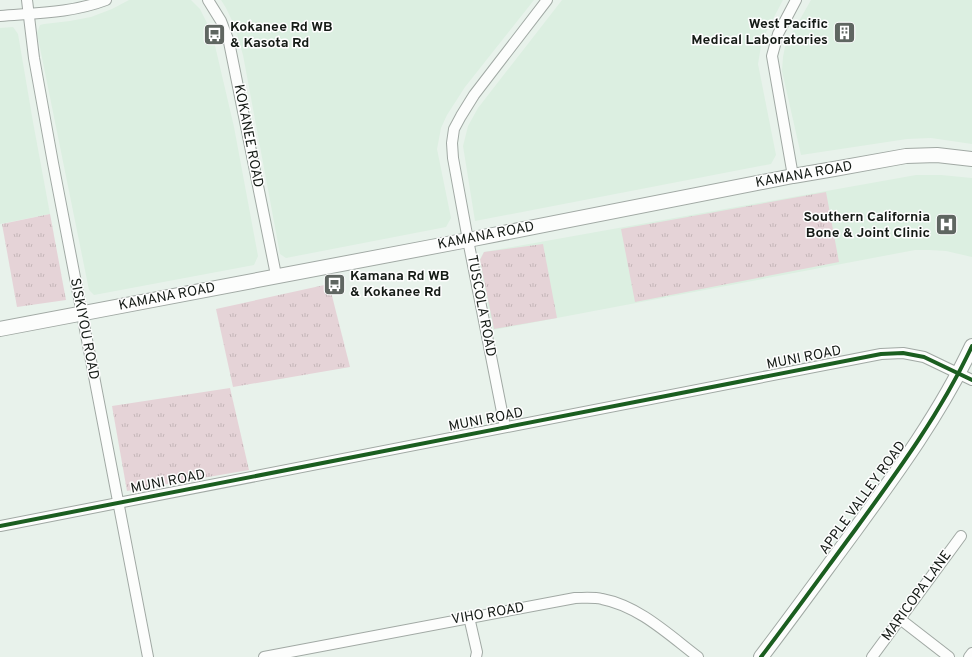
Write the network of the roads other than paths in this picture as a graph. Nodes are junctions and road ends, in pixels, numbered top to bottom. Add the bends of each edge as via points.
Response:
1 (27, 0) edge
2 (106, 0) edge
3 (208, 0) edge
4 (547, 0) edge
5 (796, 0) edge
6 (28, 14) junction
7 (0, 16) edge
8 (972, 160) edge
9 (793, 176) junction
10 (468, 240) junction
11 (276, 275) junction
12 (81, 313) junction
13 (0, 329) edge
14 (972, 346) edge
15 (959, 373) junction
16 (972, 380) edge
17 (505, 427) junction
18 (119, 502) junction
19 (0, 526) edge
20 (961, 536) dead end
21 (469, 617) junction
22 (900, 619) junction
23 (972, 653) edge
24 (148, 657) edge
25 (264, 657) edge
26 (476, 657) edge
27 (698, 657) edge
28 (761, 657) edge
29 (872, 657) edge
30 (949, 657) edge
31 (969, 657) edge

1 - 6 street, SISKIYOU ROAD
2 - 6 street via 70,11
3 - 11 street, KOKANEE ROAD via 221,21 229,42
4 - 10 street, TUSCOLA ROAD via 474,95 454,129 453,158
5 - 9 street via 778,34 772,56
6 - 7 street
6 - 12 street, SISKIYOU ROAD
8 - 9 street, KAMANA ROAD via 937,155 906,156
9 - 10 street, KAMANA ROAD
10 - 11 street, KAMANA ROAD
10 - 17 street, TUSCOLA ROAD
11 - 12 street, KAMANA ROAD
12 - 13 street, KAMANA ROAD
12 - 18 street, SISKIYOU ROAD
14 - 15 street, APPLE VALLEY ROAD
15 - 16 street, MUNI ROAD
15 - 17 street, MUNI ROAD via 924,357 903,353 881,354
15 - 28 street, APPLE VALLEY ROAD via 925,431 892,479
17 - 18 street, MUNI ROAD
18 - 19 street, MUNI ROAD
18 - 24 street, SISKIYOU ROAD
20 - 22 street, MARICOPA LANE
21 - 25 street, VIHO ROAD
21 - 26 street
21 - 27 street, VIHO ROAD via 575,598 602,598 629,608 653,622
22 - 29 street, MARICOPA LANE
22 - 30 street
23 - 31 street

